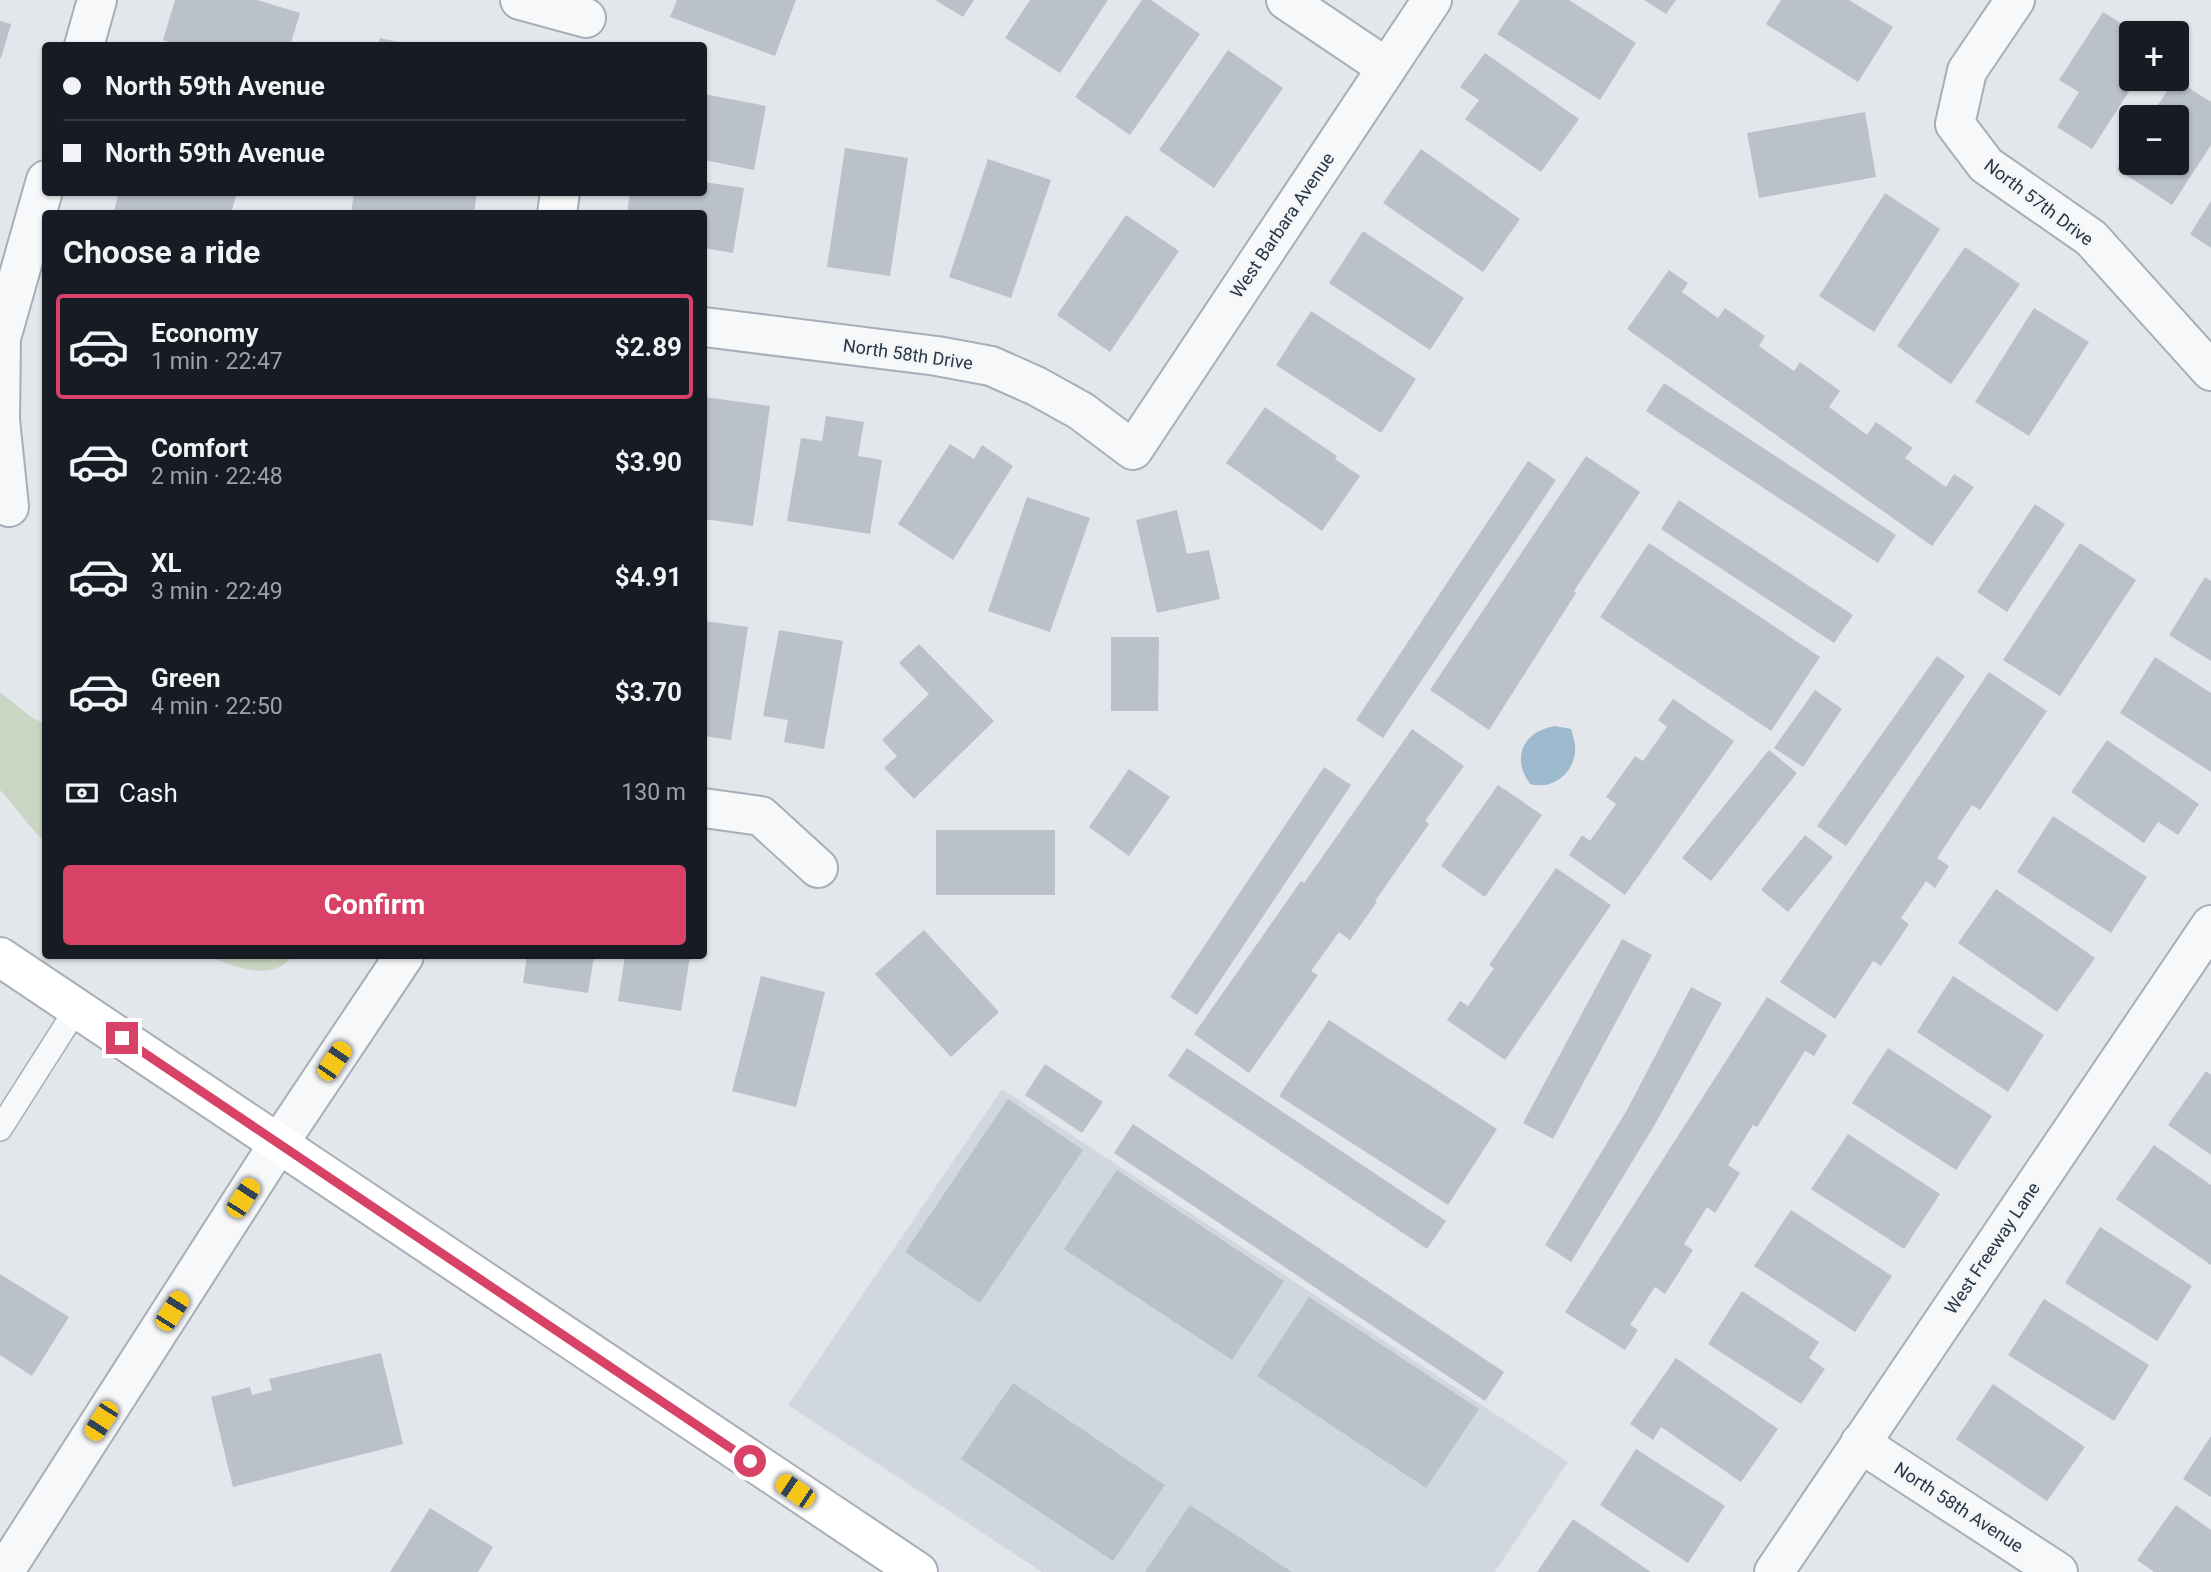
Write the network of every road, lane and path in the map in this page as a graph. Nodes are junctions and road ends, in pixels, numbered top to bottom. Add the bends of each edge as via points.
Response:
1 (97, 0) edge
2 (520, 0) edge
3 (1286, 0) edge
4 (1432, 0) edge
5 (2015, 0) edge
6 (587, 21) edge
7 (85, 42) edge
8 (1387, 68) junction
9 (42, 194) edge
10 (707, 327) edge
11 (2211, 371) edge
12 (1133, 450) joint
13 (9, 507) dead end
14 (707, 808) edge
15 (818, 868) dead end
16 (2211, 925) edge
17 (0, 957) edge
18 (402, 959) edge
19 (77, 1008) junction
20 (0, 1129) edge
21 (279, 1143) junction
22 (1860, 1443) junction
23 (5, 1572) edge
24 (918, 1572) edge
25 (1774, 1572) edge
26 (2058, 1572) edge

1 - 7 street
2 - 6 street
3 - 8 street
4 - 8 street, West Barbara Avenue
5 - 11 street, North 57th Drive via 1967,71 1955,124 1986,165 2091,237
8 - 12 street, West Barbara Avenue
9 - 13 street via 1,338 0,420
10 - 12 street, North 58th Drive via 991,366 1081,411
14 - 15 street via 761,816
16 - 22 street, West Freeway Lane
17 - 19 main road
18 - 21 street
19 - 20 lane
19 - 21 main road
21 - 23 street
21 - 24 main road
22 - 25 street, West Freeway Lane
22 - 26 street, North 58th Avenue

